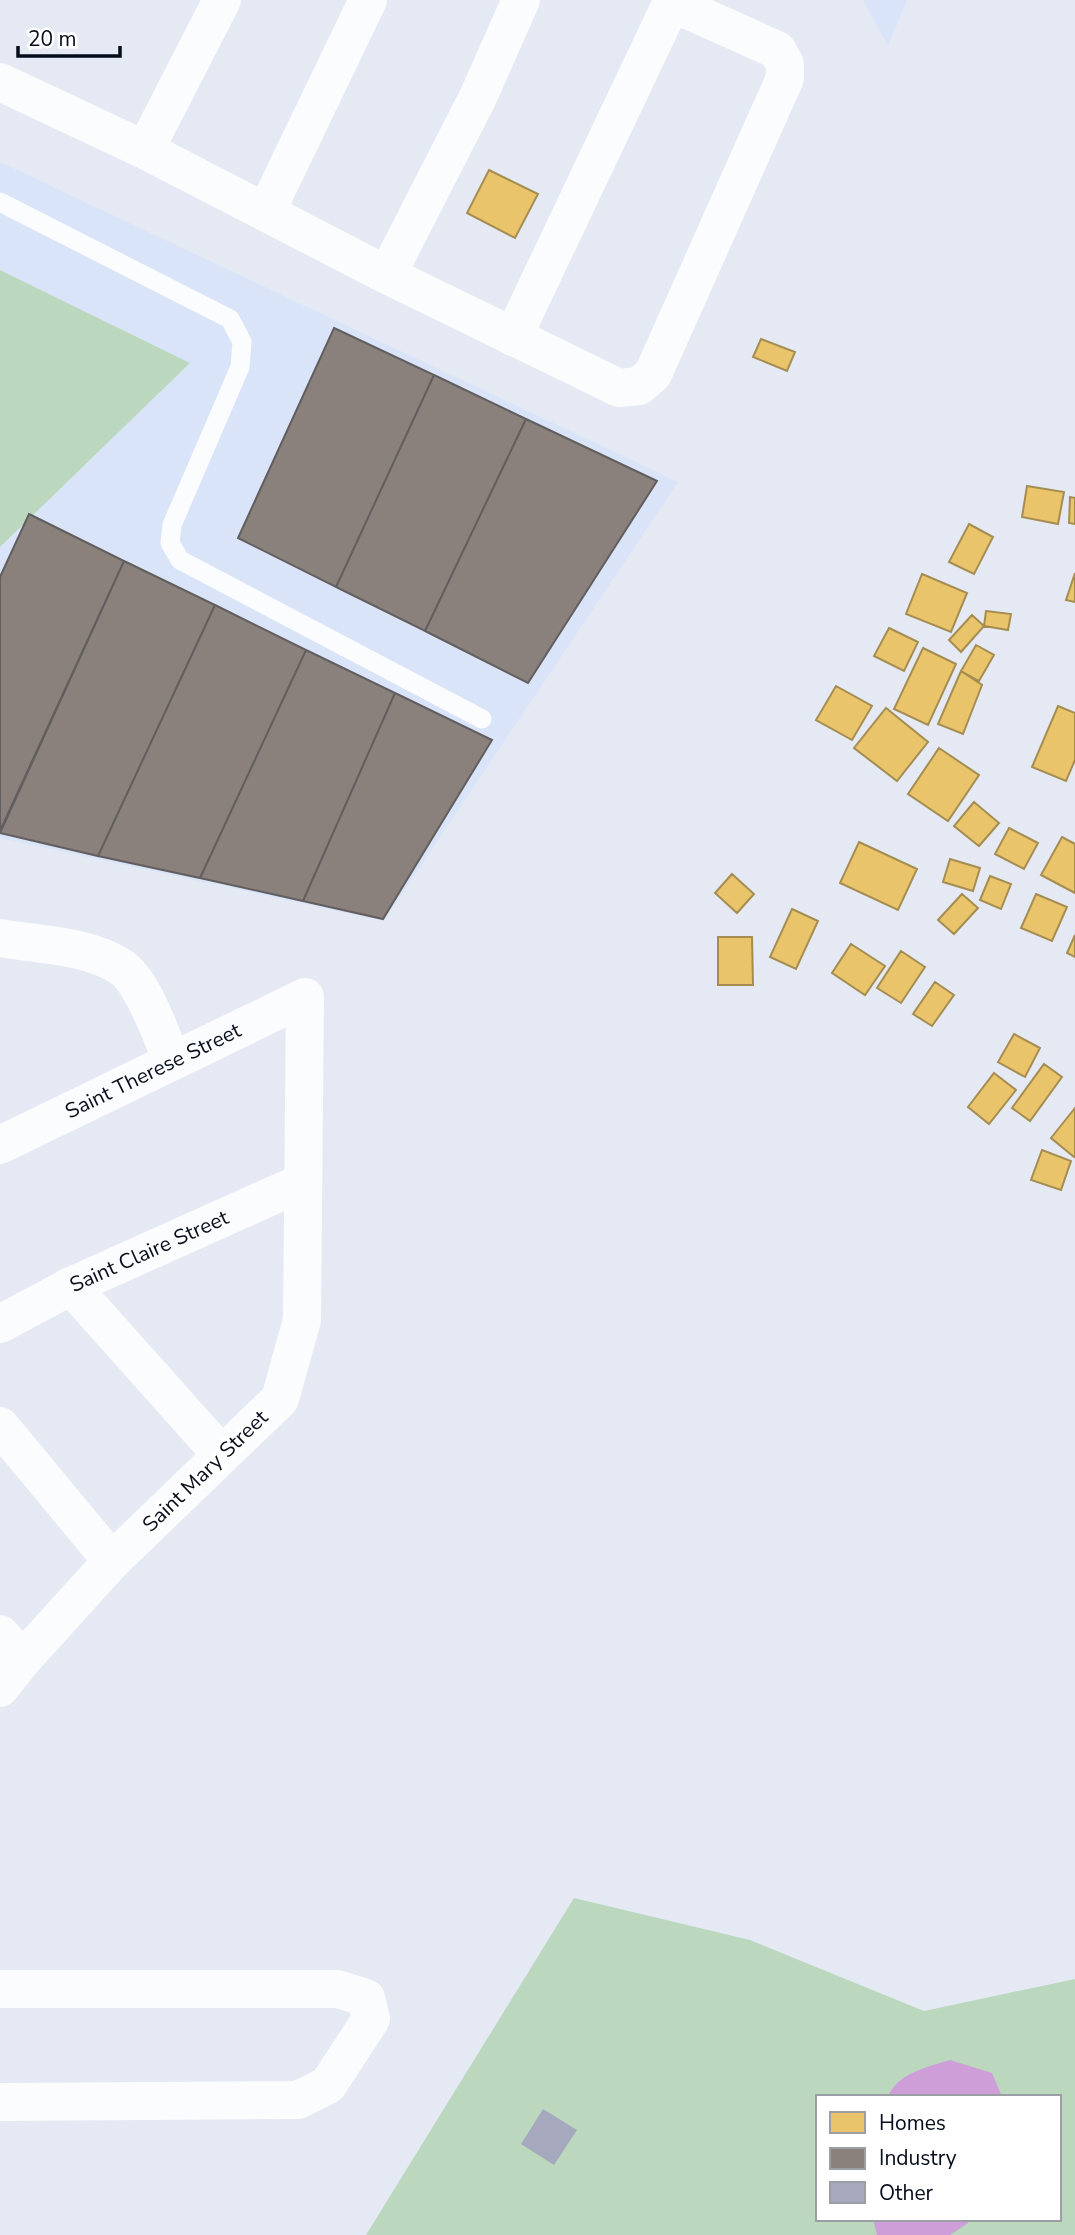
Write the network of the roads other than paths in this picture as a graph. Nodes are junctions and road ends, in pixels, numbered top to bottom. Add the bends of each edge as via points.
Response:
1 (222, 0) edge
2 (368, 0) edge
3 (521, 0) edge
4 (672, 2) edge
5 (0, 82) edge
6 (145, 150) junction
7 (0, 202) edge
8 (266, 212) junction
9 (387, 275) junction
10 (513, 337) junction
11 (482, 719) dead end
12 (0, 938) edge
13 (305, 997) joint
14 (172, 1061) junction
15 (0, 1145) edge
16 (301, 1183) junction
17 (71, 1286) junction
18 (0, 1324) edge
19 (0, 1426) edge
20 (221, 1454) junction
21 (112, 1561) junction
22 (12, 1646) edge
23 (0, 1688) edge
24 (0, 1989) edge
25 (0, 2102) edge

1 - 6 street
2 - 8 street
3 - 9 street via 478,97
4 - 10 street
4 - 10 street via 776,50 785,64 785,78 653,374 639,386 619,388
5 - 6 street
6 - 8 street
7 - 11 lane via 230,319 242,342 240,367 172,525 170,542 180,559
8 - 9 street
9 - 10 street
12 - 14 street via 85,952 122,968 146,998
13 - 14 street, Saint Therese Street
13 - 16 street, Saint Mary Street
14 - 15 street, Saint Therese Street
16 - 17 street, Saint Claire Street
16 - 20 street, Saint Mary Street via 302,1320 280,1399
17 - 18 street, Saint Claire Street
17 - 20 street
19 - 21 street
20 - 21 street, Saint Mary Street
21 - 22 street, Saint Mary Street
22 - 23 street, Saint Mary Street
24 - 25 street via 338,1989 366,1998 372,2019 328,2085 298,2100

